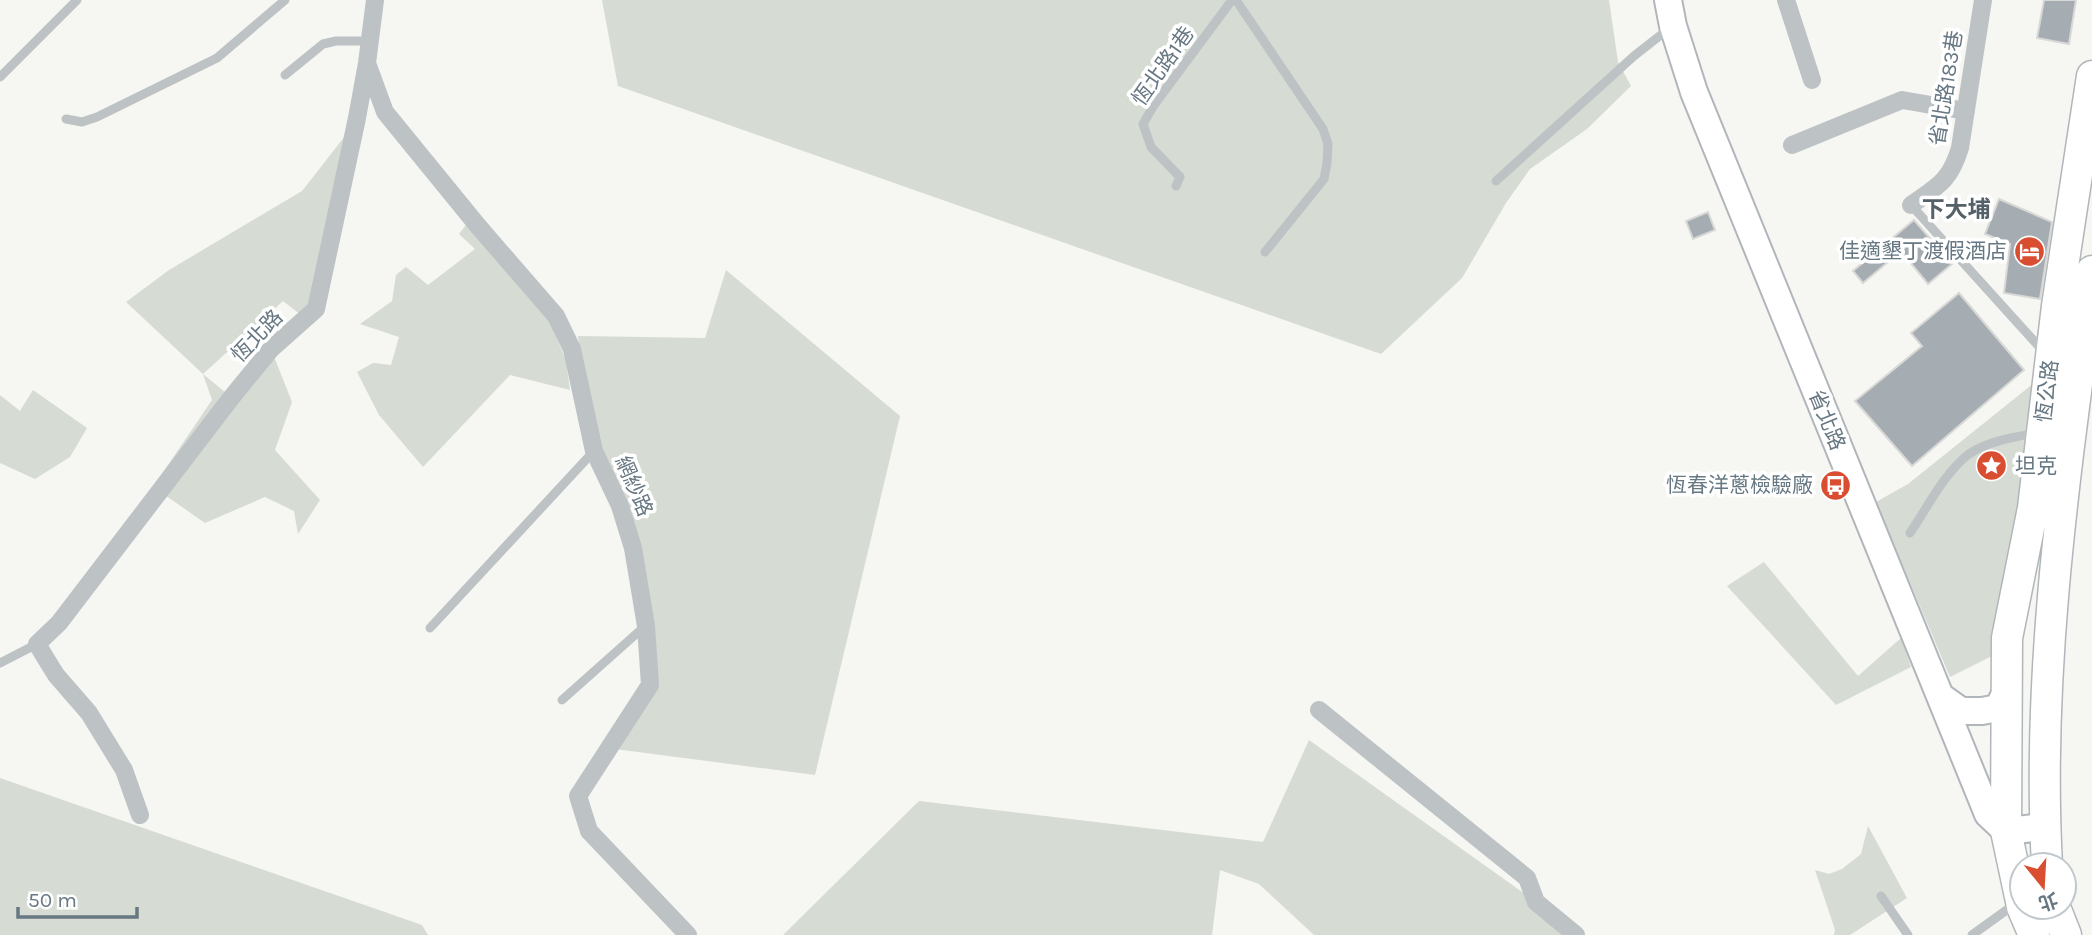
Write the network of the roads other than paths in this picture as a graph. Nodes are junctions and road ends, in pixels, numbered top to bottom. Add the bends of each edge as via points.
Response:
1 (77, 0) edge
2 (285, 0) edge
3 (376, 0) edge
4 (1234, 0) edge
5 (1668, 0) edge
6 (1786, 0) edge
7 (1983, 0) edge
8 (1673, 26) junction
9 (370, 41) junction
10 (367, 63) junction
11 (285, 75) dead end
12 (2092, 76) edge
13 (0, 77) edge
14 (1812, 80) dead end
15 (1966, 111) junction
16 (66, 119) dead end
17 (1792, 145) dead end
18 (1496, 181) dead end
19 (1176, 186) dead end
20 (1912, 205) joint
21 (1265, 252) dead end
22 (2092, 271) edge
23 (2076, 307) edge
24 (2051, 360) junction
25 (2042, 432) junction
26 (594, 451) junction
27 (1910, 533) dead end
28 (646, 626) junction
29 (430, 628) dead end
30 (37, 644) junction
31 (0, 663) edge
32 (2007, 690) junction
33 (1940, 696) junction
34 (562, 700) dead end
35 (1319, 710) dead end
36 (140, 815) dead end
37 (2044, 827) junction
38 (2006, 831) junction
39 (2010, 851) edge
40 (2045, 851) edge
41 (1881, 896) dead end
42 (2008, 913) edge
43 (688, 935) edge
44 (1576, 935) edge
45 (1908, 935) edge
46 (1972, 935) edge

1 - 13 lane
2 - 16 lane via 216,58 97,117 82,122
3 - 9 street, 恆北路
4 - 19 lane, 恆北路1巷 via 1143,124 1151,147 1180,177
4 - 21 lane via 1323,129 1328,144 1324,179
5 - 8 main road, 省北路
6 - 14 street
7 - 15 street, 省北路183巷
8 - 18 lane
8 - 33 main road, 省北路 via 1694,92
9 - 10 street, 恆北路
9 - 11 lane via 323,44
10 - 26 street, 網紗路 via 384,113 556,316 572,349
10 - 30 street, 恆北路 via 316,309 271,349 59,623
12 - 23 main road, 恆公路
15 - 17 street via 1902,100
15 - 20 street, 省北路183巷 via 1954,168 1946,180
20 - 24 lane
22 - 23 main road, 恆公路
23 - 24 main road, 恆公路
23 - 37 main road, 恆公路 via 2080,403 2048,639
24 - 25 main road, 恆公路
25 - 27 lane via 1970,453 1952,469
25 - 32 main road, 恆公路 via 2033,508 2007,638
26 - 28 street, 網紗路 via 630,537
26 - 29 lane
28 - 34 lane
28 - 43 street, 網紗路 via 650,685 579,796 589,831
30 - 31 lane
30 - 36 street via 117,759
32 - 33 main road via 1998,708 1982,711 1961,711
32 - 38 main road, 恆公路
33 - 38 main road, 省北路 via 1988,814
35 - 44 street via 1527,878 1536,902
37 - 38 main road
37 - 40 main road
38 - 39 main road, 省北路
41 - 45 lane
42 - 46 lane

